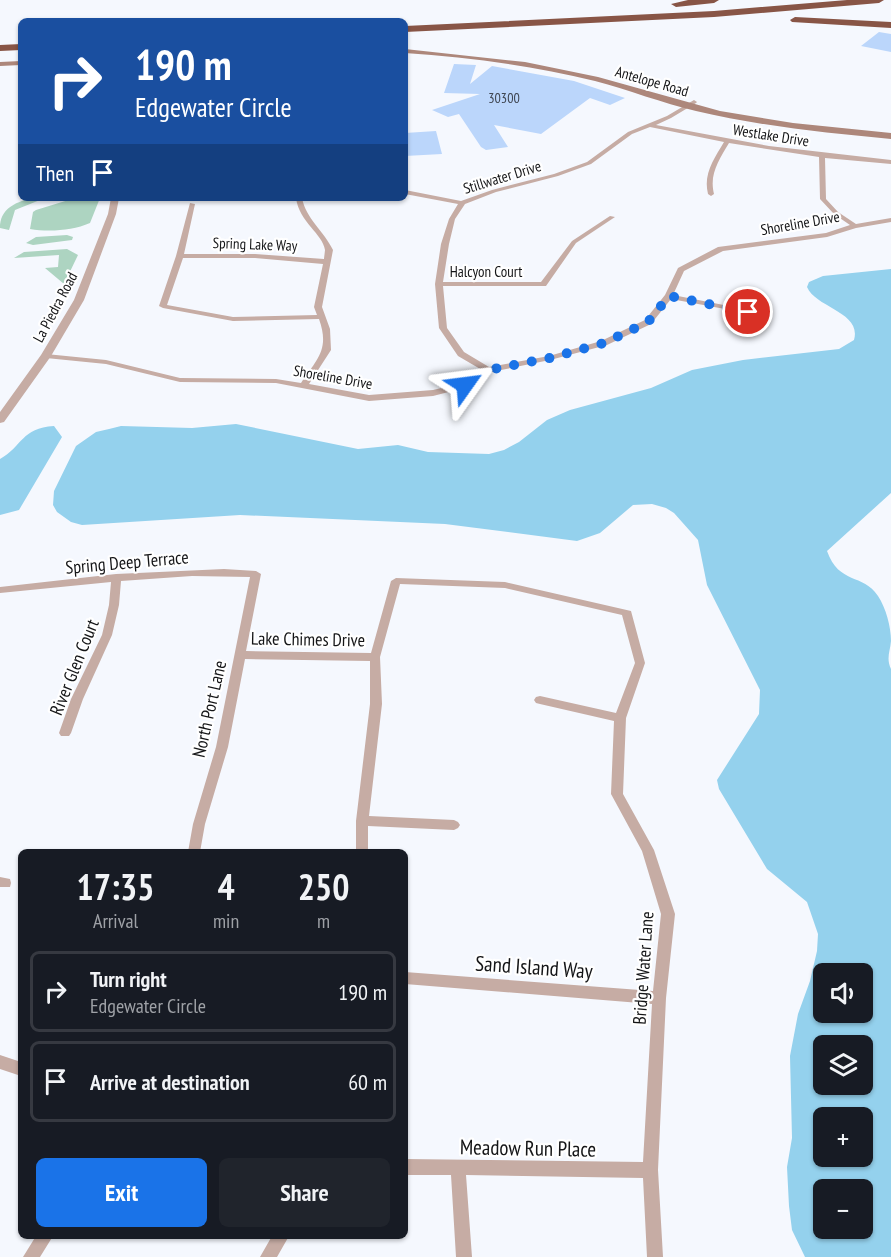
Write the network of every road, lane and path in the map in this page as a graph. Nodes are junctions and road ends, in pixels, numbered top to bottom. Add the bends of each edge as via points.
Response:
1 (714, 0) edge
2 (818, 0) edge
3 (879, 0) edge
4 (666, 5) dead end
5 (655, 6) dead end
6 (766, 20) dead end
7 (787, 20) dead end
8 (458, 21) junction
9 (408, 23) edge
10 (891, 25) edge
11 (448, 27) junction
12 (408, 29) edge
13 (18, 40) edge
14 (0, 41) edge
15 (18, 47) edge
16 (408, 47) edge
17 (0, 48) edge
18 (408, 51) edge
19 (18, 63) edge
20 (0, 64) edge
21 (686, 103) junction
22 (652, 123) junction
23 (891, 133) edge
24 (727, 142) junction
25 (822, 157) junction
26 (891, 162) edge
27 (408, 193) edge
28 (711, 194) dead end
29 (115, 201) edge
30 (299, 201) edge
31 (462, 203) junction
32 (192, 204) dead end
33 (612, 217) dead end
34 (891, 220) edge
35 (855, 226) junction
36 (180, 256) junction
37 (328, 262) junction
38 (439, 284) junction
39 (669, 296) junction
40 (748, 312) dead end
41 (321, 317) junction
42 (46, 356) junction
43 (488, 370) junction
44 (304, 384) junction
45 (0, 420) edge
46 (256, 574) joint
47 (116, 577) junction
48 (0, 590) edge
49 (241, 655) junction
50 (375, 657) junction
51 (540, 700) dead end
52 (620, 718) junction
53 (65, 733) dead end
54 (362, 821) junction
55 (454, 825) dead end
56 (195, 849) edge
57 (362, 849) edge
58 (408, 978) edge
59 (659, 998) junction
60 (0, 1062) edge
61 (18, 1068) edge
62 (408, 1167) edge
63 (458, 1167) junction
64 (650, 1170) junction
65 (43, 1239) edge
66 (279, 1239) edge
67 (31, 1257) edge
68 (268, 1257) edge
69 (464, 1257) edge
70 (655, 1257) edge

1 - 4 highway
2 - 8 highway
3 - 11 highway via 714,14
5 - 8 highway
6 - 11 highway
7 - 10 highway
8 - 9 highway
11 - 12 highway
13 - 14 highway
15 - 17 highway
16 - 21 main road, Antelope Road via 492,54 568,66
18 - 21 main road, Antelope Road via 550,69
19 - 20 main road
21 - 22 street, Stillwater Drive via 669,117
21 - 23 main road, Antelope Road
21 - 23 main road, Antelope Road via 774,123 863,134
22 - 24 street, Westlake Drive
22 - 31 street, Stillwater Drive via 630,133 589,163
24 - 25 street, Westlake Drive
24 - 28 street via 711,168 707,183
25 - 26 street, Westlake Drive
25 - 35 street via 823,199
27 - 31 street
29 - 42 street, La Piedra Road via 79,300
30 - 37 street via 305,219 326,240 330,250
31 - 38 street, Stillwater Drive via 452,219
32 - 36 street
33 - 38 street, Halcyon Court via 574,242 543,284
34 - 35 street, Shoreline Drive
35 - 39 street, Shoreline Drive via 827,235 721,249 681,270
36 - 37 street, Spring Lake Way via 255,256
36 - 41 street via 163,306 233,319
37 - 41 street via 318,307
38 - 43 street, Stillwater Drive via 444,328 461,354
39 - 40 street
39 - 43 street, Shoreline Drive via 648,322 604,343
41 - 44 street via 327,350
42 - 44 street, Shoreline Drive via 106,362 180,380
42 - 45 street, La Piedra Road
43 - 44 street, Shoreline Drive via 465,385 400,398 331,393
46 - 47 street, Spring Deep Terrace
46 - 49 street, North Port Lane
47 - 48 street, Spring Deep Terrace
47 - 53 street, River Glen Court via 107,635
49 - 50 street, Lake Chimes Drive
49 - 56 street, North Port Lane
50 - 52 street, Bridge Water Lane via 396,581 505,585 627,614 640,663
50 - 54 street via 376,704
51 - 52 street
52 - 59 street, Bridge Water Lane via 617,794 648,850 668,914
54 - 55 street
54 - 57 street
58 - 59 street, Sand Island Way
59 - 64 street, Bridge Water Lane
60 - 61 street
62 - 63 street, Meadow Run Place
63 - 64 street, Meadow Run Place
63 - 69 street
64 - 70 street, Bridge Water Lane
65 - 67 street
66 - 68 street

